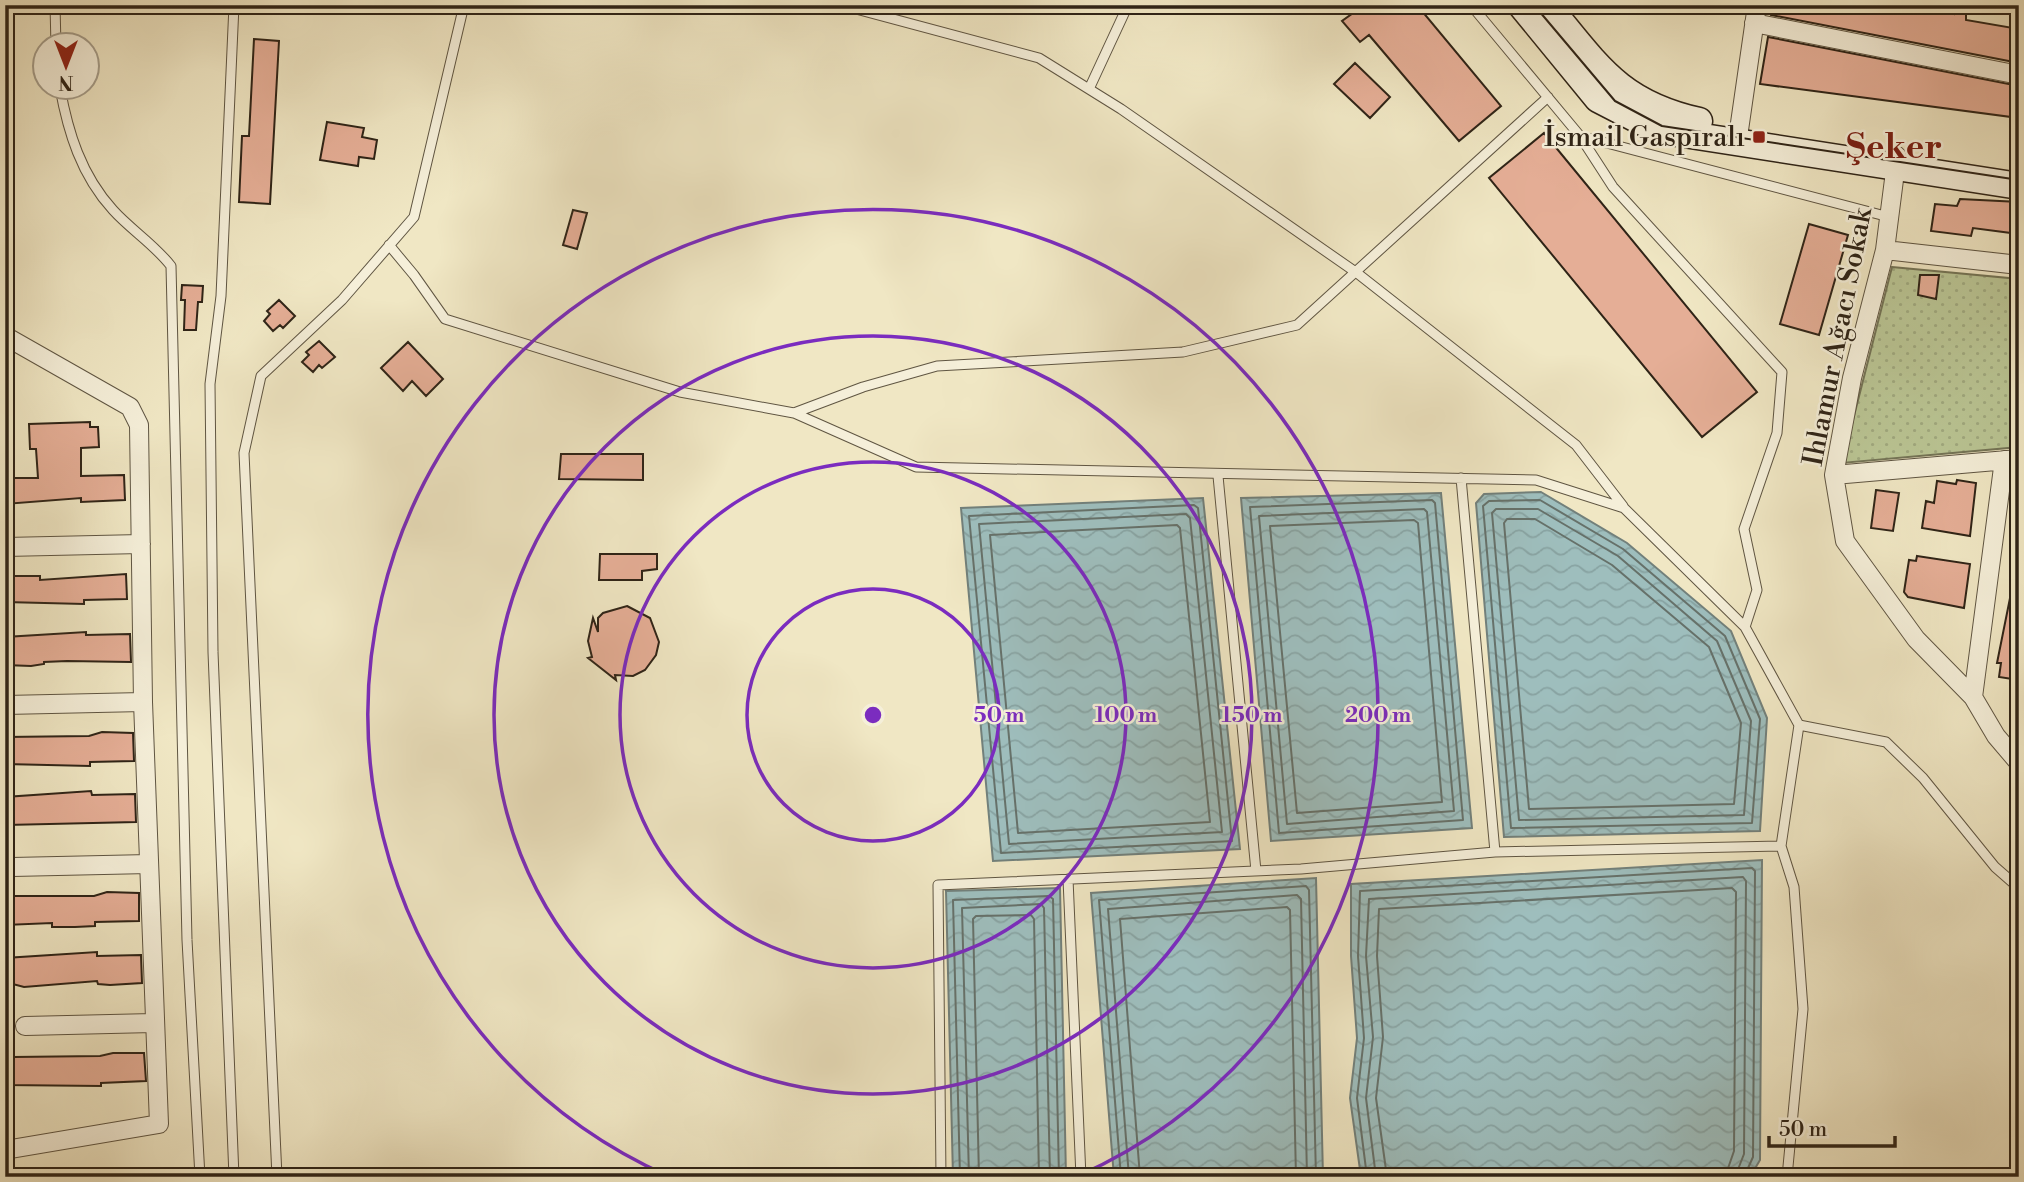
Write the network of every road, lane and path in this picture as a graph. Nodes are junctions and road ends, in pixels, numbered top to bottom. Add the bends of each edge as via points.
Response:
1 (55, 5) edge
2 (234, 5) edge
3 (464, 5) edge
4 (841, 5) edge
5 (1128, 5) edge
6 (1471, 5) edge
7 (1521, 5) edge
8 (1547, 5) edge
9 (1755, 14) edge
10 (56, 32) edge
11 (2019, 75) edge
12 (1089, 89) junction
13 (1548, 97) junction
14 (63, 102) edge
15 (1740, 130) junction
16 (1580, 136) junction
17 (1897, 162) junction
18 (2019, 169) edge
19 (2019, 186) edge
20 (1889, 217) junction
21 (389, 245) junction
22 (1885, 250) junction
23 (2019, 265) edge
24 (1357, 274) junction
25 (5, 336) edge
26 (794, 413) junction
27 (2011, 459) edge
28 (1834, 475) junction
29 (1217, 476) junction
30 (1461, 478) junction
31 (1624, 508) junction
32 (141, 544) junction
33 (5, 547) edge
34 (1745, 627) junction
35 (1973, 697) junction
36 (143, 702) junction
37 (5, 705) edge
38 (1799, 725) junction
39 (2019, 763) edge
40 (1781, 846) junction
41 (1495, 852) junction
42 (149, 864) junction
43 (12, 867) dead end
44 (1256, 871) junction
45 (1068, 879) junction
46 (2019, 888) edge
47 (153, 1023) junction
48 (25, 1026) dead end
49 (5, 1150) edge
50 (200, 1177) edge
51 (234, 1177) edge
52 (276, 1177) edge
53 (941, 1177) edge
54 (1081, 1177) edge
55 (1787, 1177) edge

1 - 10 lane
2 - 51 lane via 220,296 210,384 213,652
3 - 21 lane via 414,217
4 - 12 lane via 1039,58
5 - 12 lane
6 - 13 lane
7 - 17 main road via 1598,99 1658,130
8 - 15 main road via 1611,82 1637,100 1665,113
9 - 11 street
9 - 15 street
12 - 24 lane
13 - 16 lane
13 - 24 lane
14 - 50 lane via 82,165 113,209 171,266 187,940
15 - 17 main road
16 - 20 lane
16 - 34 lane via 1613,187 1782,372 1777,433 1744,529 1758,590
17 - 18 main road
17 - 19 main road
17 - 20 street, Ihlamur Ağacı Sokak
20 - 22 street, Ihlamur Ağacı Sokak
21 - 26 lane via 444,319 680,392
21 - 52 lane via 342,300 261,376 244,453
22 - 23 street
22 - 28 street, Ihlamur Ağacı Sokak via 1852,378
24 - 26 lane via 1297,325 1183,352 937,366
24 - 31 lane via 1576,444
25 - 32 street via 104,390 137,415
26 - 29 lane via 916,467
27 - 28 street
27 - 35 street
28 - 35 street, Ihlamur Ağacı Sokak via 1845,541 1916,639
29 - 30 lane
29 - 44 lane
30 - 31 lane via 1536,480
30 - 41 lane
31 - 34 lane
32 - 33 street
32 - 36 street
34 - 38 lane
35 - 39 street, Ihlamur Ağacı Sokak
36 - 37 street
36 - 42 street
38 - 40 lane
38 - 46 lane via 1886,743 1923,778 1995,867
40 - 41 lane
40 - 55 lane via 1794,887 1803,1009
41 - 44 lane
42 - 43 street
42 - 47 street
44 - 45 lane
45 - 53 lane via 938,885
45 - 54 lane
47 - 48 street
47 - 49 street via 159,1124

